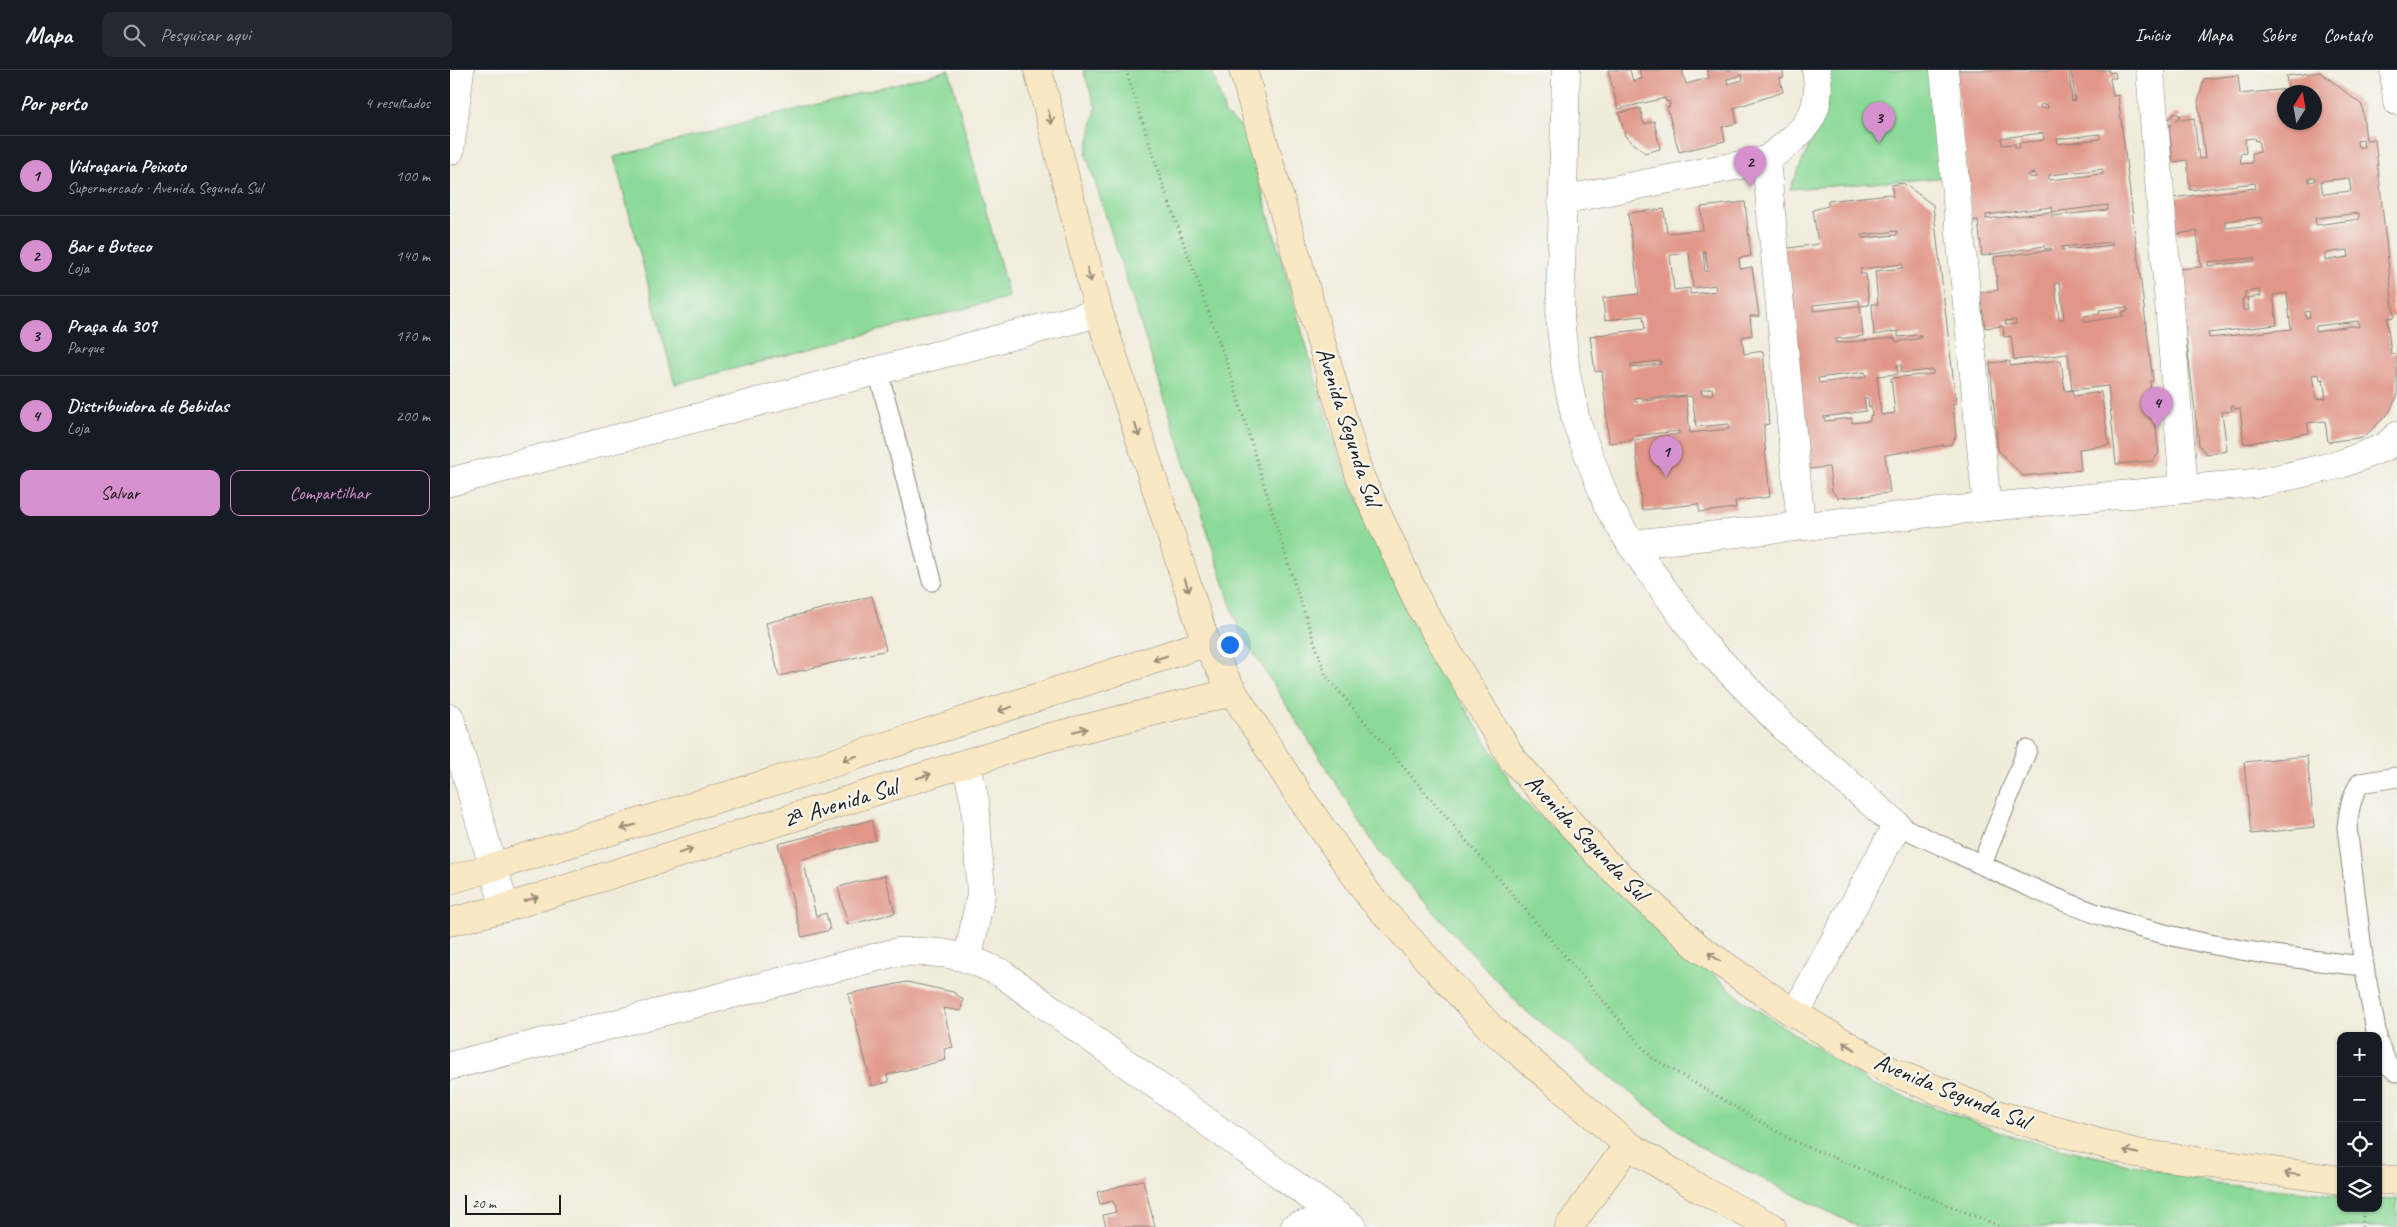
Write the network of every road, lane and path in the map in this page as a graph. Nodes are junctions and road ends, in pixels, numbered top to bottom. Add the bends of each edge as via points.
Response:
1 (460, 70) edge
2 (1038, 70) edge
3 (1243, 70) edge
4 (1566, 70) edge
5 (1816, 70) edge
6 (1944, 70) edge
7 (2150, 70) edge
8 (2394, 70) edge
9 (2397, 101) edge
10 (452, 112) edge
11 (450, 151) edge
12 (1766, 160) junction
13 (1562, 200) junction
14 (1099, 314) junction
15 (878, 370) junction
16 (2397, 436) edge
17 (450, 482) edge
18 (2184, 489) junction
19 (1987, 507) junction
20 (1801, 525) junction
21 (1631, 544) junction
22 (932, 581) dead end
23 (1206, 643) junction
24 (1233, 692) junction
25 (450, 718) edge
26 (2027, 750) dead end
27 (966, 763) junction
28 (2397, 777) edge
29 (1897, 825) junction
30 (1982, 864) junction
31 (494, 868) junction
32 (450, 880) edge
33 (505, 908) junction
34 (450, 922) edge
35 (968, 958) junction
36 (2364, 966) junction
37 (1795, 1014) junction
38 (2376, 1032) edge
39 (2382, 1052) edge
40 (450, 1066) edge
41 (2397, 1072) edge
42 (1628, 1145) junction
43 (2337, 1179) edge
44 (2382, 1180) edge
45 (2397, 1180) edge
46 (2364, 1212) edge
47 (1345, 1222) edge
48 (1295, 1227) edge
49 (1569, 1227) edge
50 (1772, 1227) edge
51 (2362, 1227) edge

1 - 10 street
2 -> 14 main road
37 -> 3 main road, Avenida Segunda Sul via 1698,947 1603,860 1512,758 1420,606 1359,474
4 - 13 street
5 - 12 street via 1818,100 1811,120 1798,136
6 - 19 street
7 - 18 street
8 - 9 street
10 - 11 street
12 - 13 street
12 - 20 street
13 - 21 street via 1560,318 1566,373 1574,411 1608,506
14 - 15 street
14 -> 23 main road
15 - 17 street
15 - 22 lane
16 - 18 street via 2385,447 2341,464 2264,482
18 - 19 street
19 - 20 street
20 - 21 street
21 - 29 street via 1702,643 1788,731
23 - 24 main road
23 -> 31 main road, 2ᵃ Avenida Sul via 826,766
27 -> 24 main road, 2ᵃ Avenida Sul via 1046,738
24 - 42 main road via 1300,797 1371,898 1490,1027
25 - 31 street
26 - 30 lane
33 -> 27 main road, 2ᵃ Avenida Sul
27 - 35 street via 975,802 980,894
28 - 36 lane via 2360,783 2349,809 2347,827
29 - 30 lane
29 - 37 street
30 - 36 lane via 2114,920 2254,954
31 - 32 main road, 2ᵃ Avenida Sul
31 - 33 street
33 - 34 main road, 2ᵃ Avenida Sul
35 - 40 street via 936,951 897,952
35 - 47 street via 1001,973
36 - 38 lane
43 -> 37 main road, Avenida Segunda Sul via 2136,1153 1993,1113 1891,1071
39 - 41 lane via 2388,1065
42 - 49 main road
42 - 50 main road via 1705,1192
44 - 45 main road
46 - 51 path
47 - 48 street

